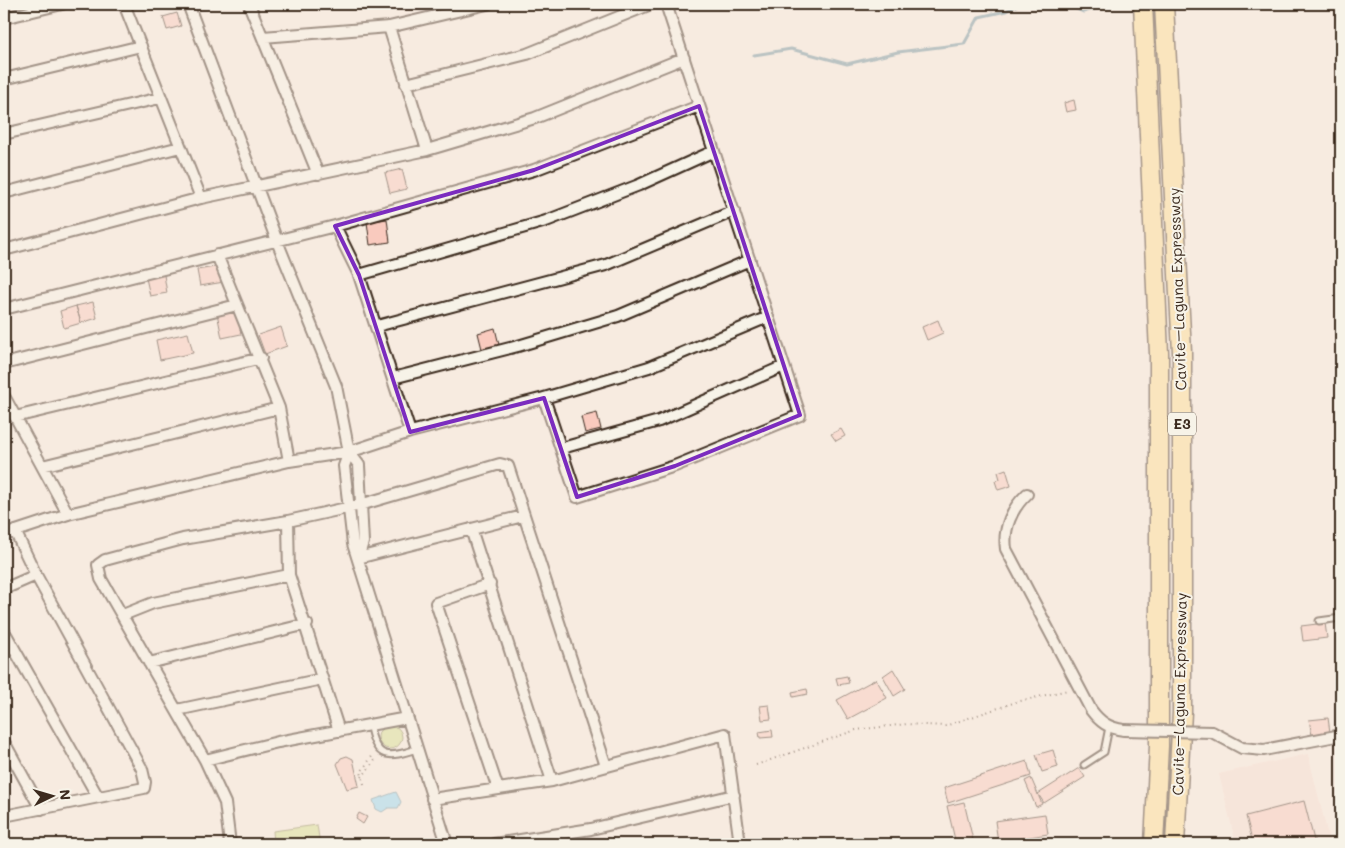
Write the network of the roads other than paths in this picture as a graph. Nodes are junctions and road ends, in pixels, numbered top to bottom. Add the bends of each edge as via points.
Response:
1 (62, 4) edge
2 (124, 4) edge
3 (188, 4) edge
4 (249, 4) edge
5 (487, 4) edge
6 (651, 4) edge
7 (666, 4) edge
8 (1143, 4) edge
9 (1164, 4) edge
10 (4, 18) edge
11 (389, 26) junction
12 (263, 37) junction
13 (140, 46) junction
14 (684, 58) junction
15 (4, 79) edge
16 (406, 84) junction
17 (160, 98) junction
18 (699, 106) junction
19 (4, 134) edge
20 (180, 147) junction
21 (427, 150) junction
22 (714, 151) junction
23 (318, 174) junction
24 (258, 186) junction
25 (4, 192) edge
26 (201, 198) junction
27 (734, 211) junction
28 (335, 226) junction
29 (277, 241) junction
30 (4, 250) edge
31 (217, 255) junction
32 (750, 260) junction
33 (359, 275) junction
34 (237, 305) junction
35 (4, 310) edge
36 (768, 317) junction
37 (377, 326) junction
38 (261, 358) junction
39 (4, 364) edge
40 (784, 366) junction
41 (393, 378) junction
42 (4, 396) edge
43 (544, 398) junction
44 (279, 408) junction
45 (15, 417) junction
46 (410, 432) junction
47 (562, 448) junction
48 (349, 452) junction
49 (290, 461) junction
50 (42, 466) junction
51 (1027, 494) dead end
52 (355, 505) junction
53 (68, 514) junction
54 (523, 516) junction
55 (288, 521) junction
56 (471, 529) junction
57 (14, 531) junction
58 (4, 535) edge
59 (358, 558) junction
60 (36, 575) junction
61 (289, 575) junction
62 (490, 584) junction
63 (4, 589) edge
64 (123, 614) junction
65 (1341, 618) edge
66 (1319, 621) dead end
67 (306, 624) junction
68 (4, 631) edge
69 (148, 663) junction
70 (322, 679) junction
71 (177, 710) junction
72 (407, 718) junction
73 (370, 727) junction
74 (1109, 727) junction
75 (339, 731) junction
76 (1341, 735) edge
77 (4, 742) edge
78 (417, 749) junction
79 (205, 760) junction
80 (1084, 764) dead end
81 (606, 766) junction
82 (552, 780) junction
83 (498, 789) junction
84 (734, 795) junction
85 (98, 797) junction
86 (432, 799) junction
87 (41, 809) junction
88 (4, 816) edge
89 (509, 843) edge
90 (230, 844) edge
91 (447, 844) edge
92 (494, 844) edge
93 (740, 844) edge
94 (1154, 844) edge
95 (1175, 844) edge

1 - 10 street
2 - 13 street
3 - 24 street
4 - 12 street
5 - 11 street
6 - 16 street via 527,54
7 - 14 street
8 - 94 highway, Cavite–Laguna Expressway / E3 via 1159,354 1159,746
9 - 95 highway, Cavite–Laguna Expressway / E3 via 1182,352 1182,712
11 - 12 street
11 - 16 street
12 - 23 street
13 - 15 street
13 - 17 street
14 - 18 street
14 - 21 street via 535,118
16 - 21 street
17 - 19 street
17 - 20 street
18 - 22 street
18 - 28 street via 534,170
20 - 25 street
20 - 26 street
21 - 23 street
22 - 27 street
22 - 33 street via 639,185 546,221
23 - 24 street
24 - 26 street
24 - 29 street
26 - 30 street
27 - 32 street
27 - 37 street via 606,265
28 - 29 street
28 - 33 street
29 - 31 street
29 - 48 street via 336,386
31 - 34 street
31 - 35 street
32 - 36 street
32 - 41 street via 618,316
33 - 37 street
34 - 38 street
34 - 39 street
36 - 40 street
36 - 43 street via 649,367
37 - 41 street
38 - 44 street
38 - 45 street
40 - 47 street via 659,421
40 - 47 street via 800,415 676,466 577,497
41 - 46 street
42 - 45 street
43 - 46 street
43 - 47 street
44 - 49 street
44 - 50 street
45 - 50 street
46 - 48 street
48 - 49 street
48 - 52 street via 344,466
49 - 53 street
50 - 53 street
51 - 74 street via 1017,504 1007,527 1004,537 1006,549 1080,689 1098,719
52 - 54 street via 500,464 508,466
52 - 55 street
52 - 59 street via 353,544
53 - 57 street
54 - 56 street
54 - 81 street
55 - 61 street
55 - 64 street via 183,539 105,560 98,565 101,579
56 - 59 street
56 - 62 street
57 - 58 street
57 - 60 street
59 - 72 street
60 - 63 street
60 - 85 street via 142,769 144,788
61 - 64 street via 153,603
61 - 67 street
62 - 82 street
62 - 83 street via 436,602
64 - 69 street
65 - 66 lane
67 - 69 street
67 - 70 street
68 - 85 street
69 - 71 street
70 - 71 street
70 - 75 street
71 - 79 street
72 - 73 street
72 - 78 street
73 - 75 street
73 - 78 lane via 372,740 379,751 393,756
74 - 76 street, bridge via 1212,732 1252,750
74 - 80 lane via 1104,752
75 - 79 street
77 - 87 street
78 - 86 street
79 - 90 street via 226,803
81 - 82 street
81 - 84 street via 725,734
82 - 83 street
83 - 86 street
84 - 89 street via 591,829
84 - 93 street
85 - 87 street
86 - 91 street
87 - 88 street
89 - 92 street

